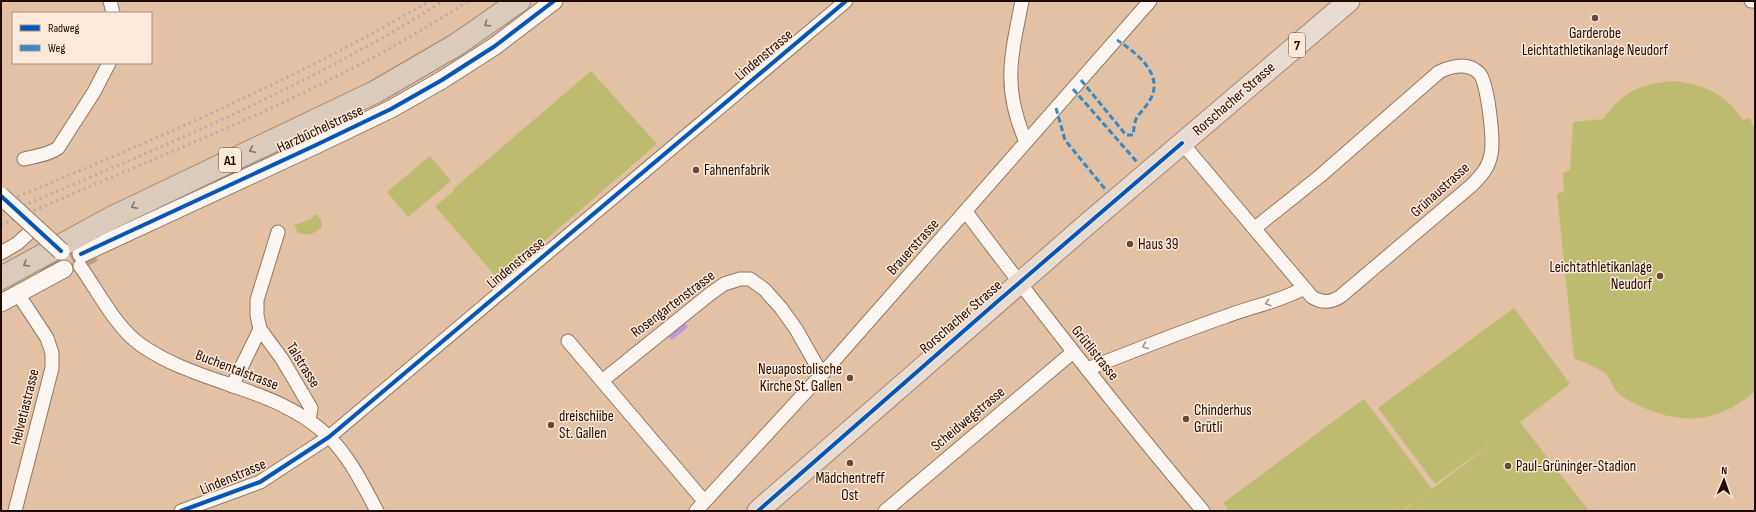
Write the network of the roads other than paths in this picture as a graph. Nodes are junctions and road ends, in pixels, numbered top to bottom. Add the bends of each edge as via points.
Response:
1 (110, 1) edge
2 (519, 1) edge
3 (554, 1) edge
4 (846, 1) edge
5 (1022, 1) edge
6 (1150, 1) edge
7 (1349, 1) edge
8 (1751, 1) edge
9 (1755, 1) edge
10 (113, 12) edge
11 (109, 64) edge
12 (1026, 142) junction
13 (1182, 143) junction
14 (24, 159) dead end
15 (1, 196) edge
16 (966, 212) junction
17 (35, 227) junction
18 (1255, 228) junction
19 (278, 232) dead end
20 (1, 253) edge
21 (70, 258) junction
22 (1, 278) edge
23 (1020, 283) junction
24 (1304, 288) junction
25 (18, 294) junction
26 (1, 304) edge
27 (260, 329) junction
28 (568, 341) dead end
29 (1073, 352) junction
30 (1087, 369) junction
31 (824, 372) junction
32 (602, 380) junction
33 (232, 386) junction
34 (309, 420) junction
35 (329, 437) junction
36 (700, 506) edge
37 (15, 511) edge
38 (181, 511) edge
39 (377, 511) edge
40 (758, 511) edge
41 (885, 511) edge
42 (1203, 511) edge

1 - 10 street
2 -> 22 highway, A1 via 456,45 376,92 113,216
3 - 21 street, Harzbüchelstrasse via 495,46 391,109
4 - 35 street, Lindenstrasse
5 - 12 street via 1011,59 1011,92 1018,123
6 - 12 street, Brauerstrasse
7 - 13 main road, Rorschacher Strasse / 7
8 - 9 street
11 - 14 street via 58,148 53,152
12 - 16 street, Brauerstrasse
13 - 18 street, Grünaustrasse
13 - 23 main road, Rorschacher Strasse / 7
15 - 17 street, bridge
16 - 23 street, Grütlistrasse
16 - 31 street, Brauerstrasse
17 - 20 street via 18,244
17 - 21 street, bridge
18 - 24 street, Grünaustrasse
18 - 24 street, Grünaustrasse via 1320,176 1439,72 1451,66 1461,66 1479,72 1483,77 1486,91 1492,144 1488,164 1479,179 1337,299 1321,301 1312,297
19 - 27 street, Talstrasse via 257,300
21 - 25 street, Harzbüchelstrasse
21 - 33 street, Buchentalstrasse via 131,338 166,360
23 - 29 street, Grütlistrasse
23 - 40 main road, Rorschacher Strasse / 7
24 -> 30 street via 1287,297 1221,317
25 - 26 street, Harzbüchelstrasse
25 - 37 street, Helvetiastrasse via 47,338 52,353 52,368
27 - 33 street
27 - 34 street, Talstrasse via 282,359 311,408
28 - 32 street
29 - 30 street, Grütlistrasse
29 - 41 street, Scheidwegstrasse
30 - 42 street, Grütlistrasse
31 - 32 street, Rosengartenstrasse via 817,366 796,329 765,290 750,279 740,279 724,284 710,294
31 - 36 street, Brauerstrasse
32 - 36 street
33 - 34 street, Buchentalstrasse via 277,402
34 - 35 street, Buchentalstrasse
35 - 38 street, Lindenstrasse via 260,482
35 - 39 street, Buchentalstrasse via 340,448

